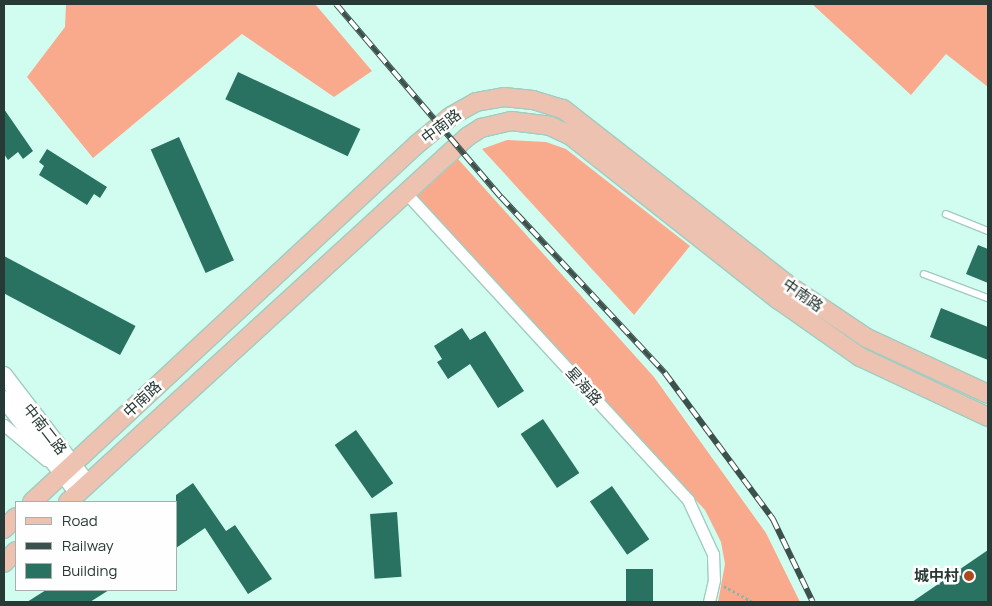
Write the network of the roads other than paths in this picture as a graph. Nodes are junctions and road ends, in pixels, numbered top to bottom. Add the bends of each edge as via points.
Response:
1 (406, 193) junction
2 (946, 214) dead end
3 (988, 231) edge
4 (924, 274) dead end
5 (988, 298) edge
6 (4, 376) edge
7 (988, 394) edge
8 (4, 399) edge
9 (988, 417) edge
10 (4, 425) edge
11 (67, 469) junction
12 (78, 493) edge
13 (33, 501) edge
14 (15, 518) edge
15 (4, 529) edge
16 (15, 552) edge
17 (4, 563) edge
18 (709, 602) edge

1 - 9 main road, 中南路 via 481,128 511,121 550,126 601,158 778,300 860,357
1 - 12 main road, 中南路
1 - 18 street, 星海路 via 688,500 705,529 713,554 714,580
2 - 3 lane
4 - 5 lane
6 - 11 main road, 中南二路
7 - 11 main road, 中南路 via 867,338 796,291 563,110 533,100 504,97 476,102 451,116
8 - 11 main road, 中南二路
10 - 11 street
11 - 12 main road, 中南二路
11 - 13 main road, 中南路
14 - 15 main road
16 - 17 main road

